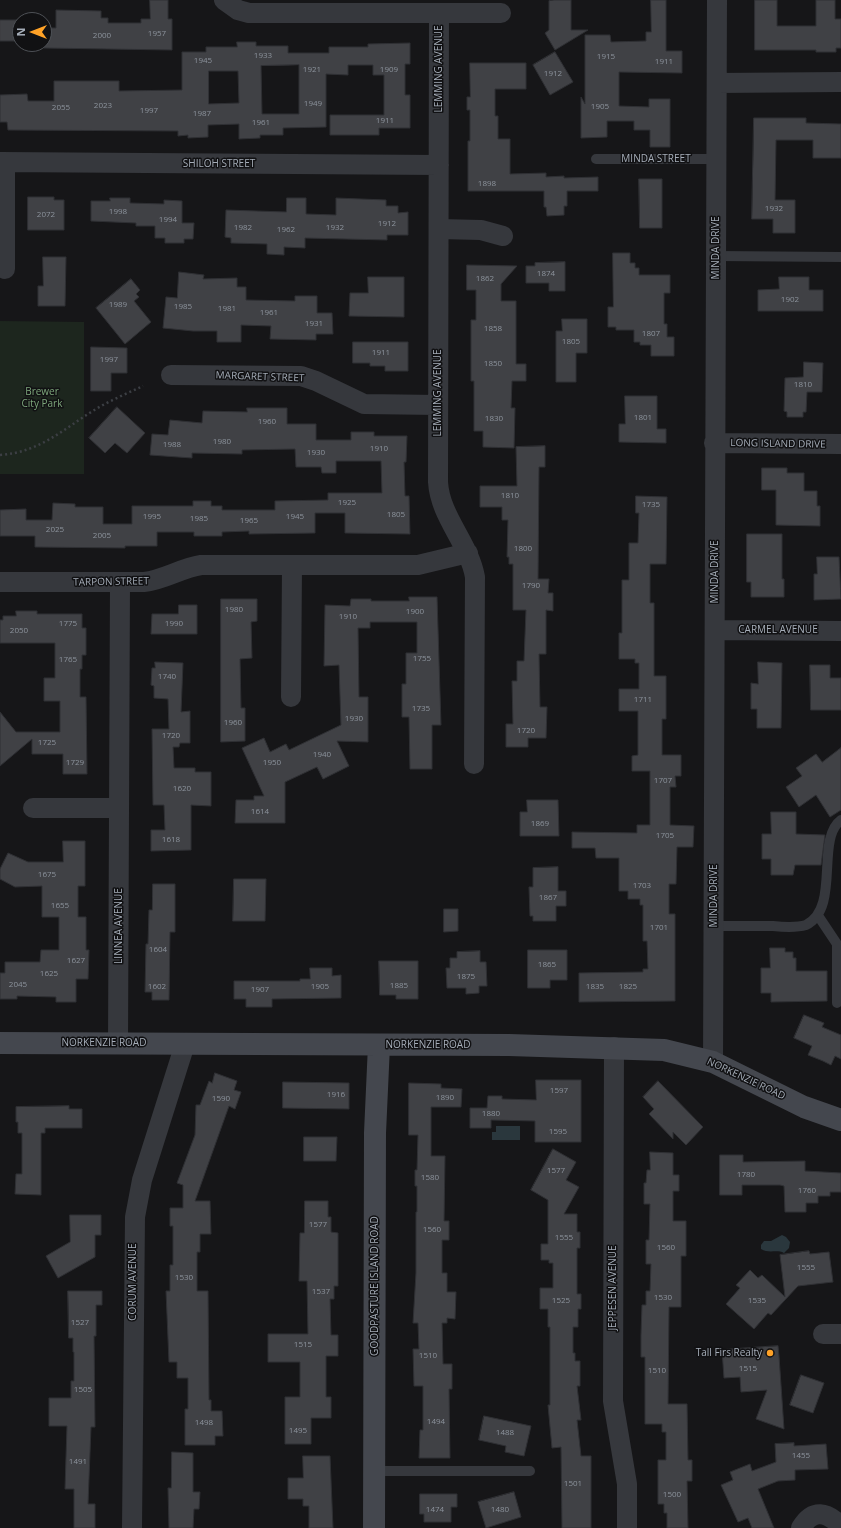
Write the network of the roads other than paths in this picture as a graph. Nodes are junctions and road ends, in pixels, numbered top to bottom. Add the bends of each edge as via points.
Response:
1 (224, 0) edge
2 (717, 0) edge
3 (501, 13) dead end
4 (439, 14) junction
5 (841, 82) edge
6 (717, 83) junction
7 (596, 159) dead end
8 (716, 159) junction
9 (3, 162) edge
10 (439, 165) junction
11 (439, 229) junction
12 (503, 236) dead end
13 (716, 256) junction
14 (841, 257) edge
15 (5, 269) dead end
16 (171, 375) dead end
17 (438, 405) junction
18 (714, 443) junction
19 (841, 444) edge
20 (468, 553) junction
21 (292, 566) junction
22 (0, 582) edge
23 (120, 582) junction
24 (715, 630) junction
25 (841, 631) edge
26 (291, 697) dead end
27 (474, 764) dead end
28 (33, 808) dead end
29 (119, 808) junction
30 (841, 820) edge
31 (819, 916) junction
32 (714, 926) junction
33 (837, 1003) dead end
34 (0, 1043) edge
35 (118, 1043) junction
36 (185, 1044) junction
37 (379, 1045) junction
38 (614, 1047) junction
39 (713, 1062) junction
40 (841, 1120) edge
41 (374, 1471) junction
42 (530, 1471) dead end
43 (841, 1526) edge
44 (132, 1528) edge
45 (374, 1528) edge
46 (627, 1528) edge
47 (801, 1528) edge

1 - 4 street, LEMMING AVENUE via 238,10 249,13
2 - 6 street, MINDA DRIVE
3 - 4 street, LEMMING AVENUE
4 - 10 street, LEMMING AVENUE
5 - 6 street
6 - 8 street, MINDA DRIVE
7 - 8 lane, MINDA STREET
8 - 13 street, MINDA DRIVE
9 - 10 street, SHILOH STREET
9 - 15 street
10 - 11 street, LEMMING AVENUE
11 - 12 street via 481,230
11 - 17 street, LEMMING AVENUE
13 - 14 lane
13 - 18 street, MINDA DRIVE
16 - 17 street, MARGARET STREET via 301,376 364,404
17 - 20 street, LEMMING AVENUE via 439,492 445,510
18 - 19 street, LONG ISLAND DRIVE
18 - 24 street, MINDA DRIVE
20 - 21 street, TARPON STREET via 418,566
20 - 27 street, LEMMING AVENUE via 475,583
21 - 23 street, TARPON STREET via 201,565 181,569 153,581
21 - 26 street
22 - 23 street, TARPON STREET
23 - 29 street, LINNEA AVENUE
24 - 25 street, CARMEL AVENUE
24 - 32 street, MINDA DRIVE
28 - 29 street
29 - 35 street, LINNEA AVENUE
30 - 31 lane via 833,830 832,896 826,909
31 - 32 lane via 814,921 799,926
31 - 33 lane via 837,944
32 - 39 street, MINDA DRIVE
34 - 35 street, NORKENZIE ROAD
35 - 36 street, NORKENZIE ROAD
36 - 37 street, NORKENZIE ROAD
36 - 44 street, CORUM AVENUE via 142,1180 134,1217
37 - 38 street, NORKENZIE ROAD
37 - 41 street, GOODPASTURE ISLAND ROAD via 375,1133
38 - 39 street, NORKENZIE ROAD via 664,1050
38 - 46 street, JEPPESEN AVENUE via 613,1402 626,1484
39 - 40 street, NORKENZIE ROAD via 804,1107
41 - 42 lane
41 - 45 street, GOODPASTURE ISLAND ROAD
43 - 47 street via 830,1516 823,1514 810,1517

